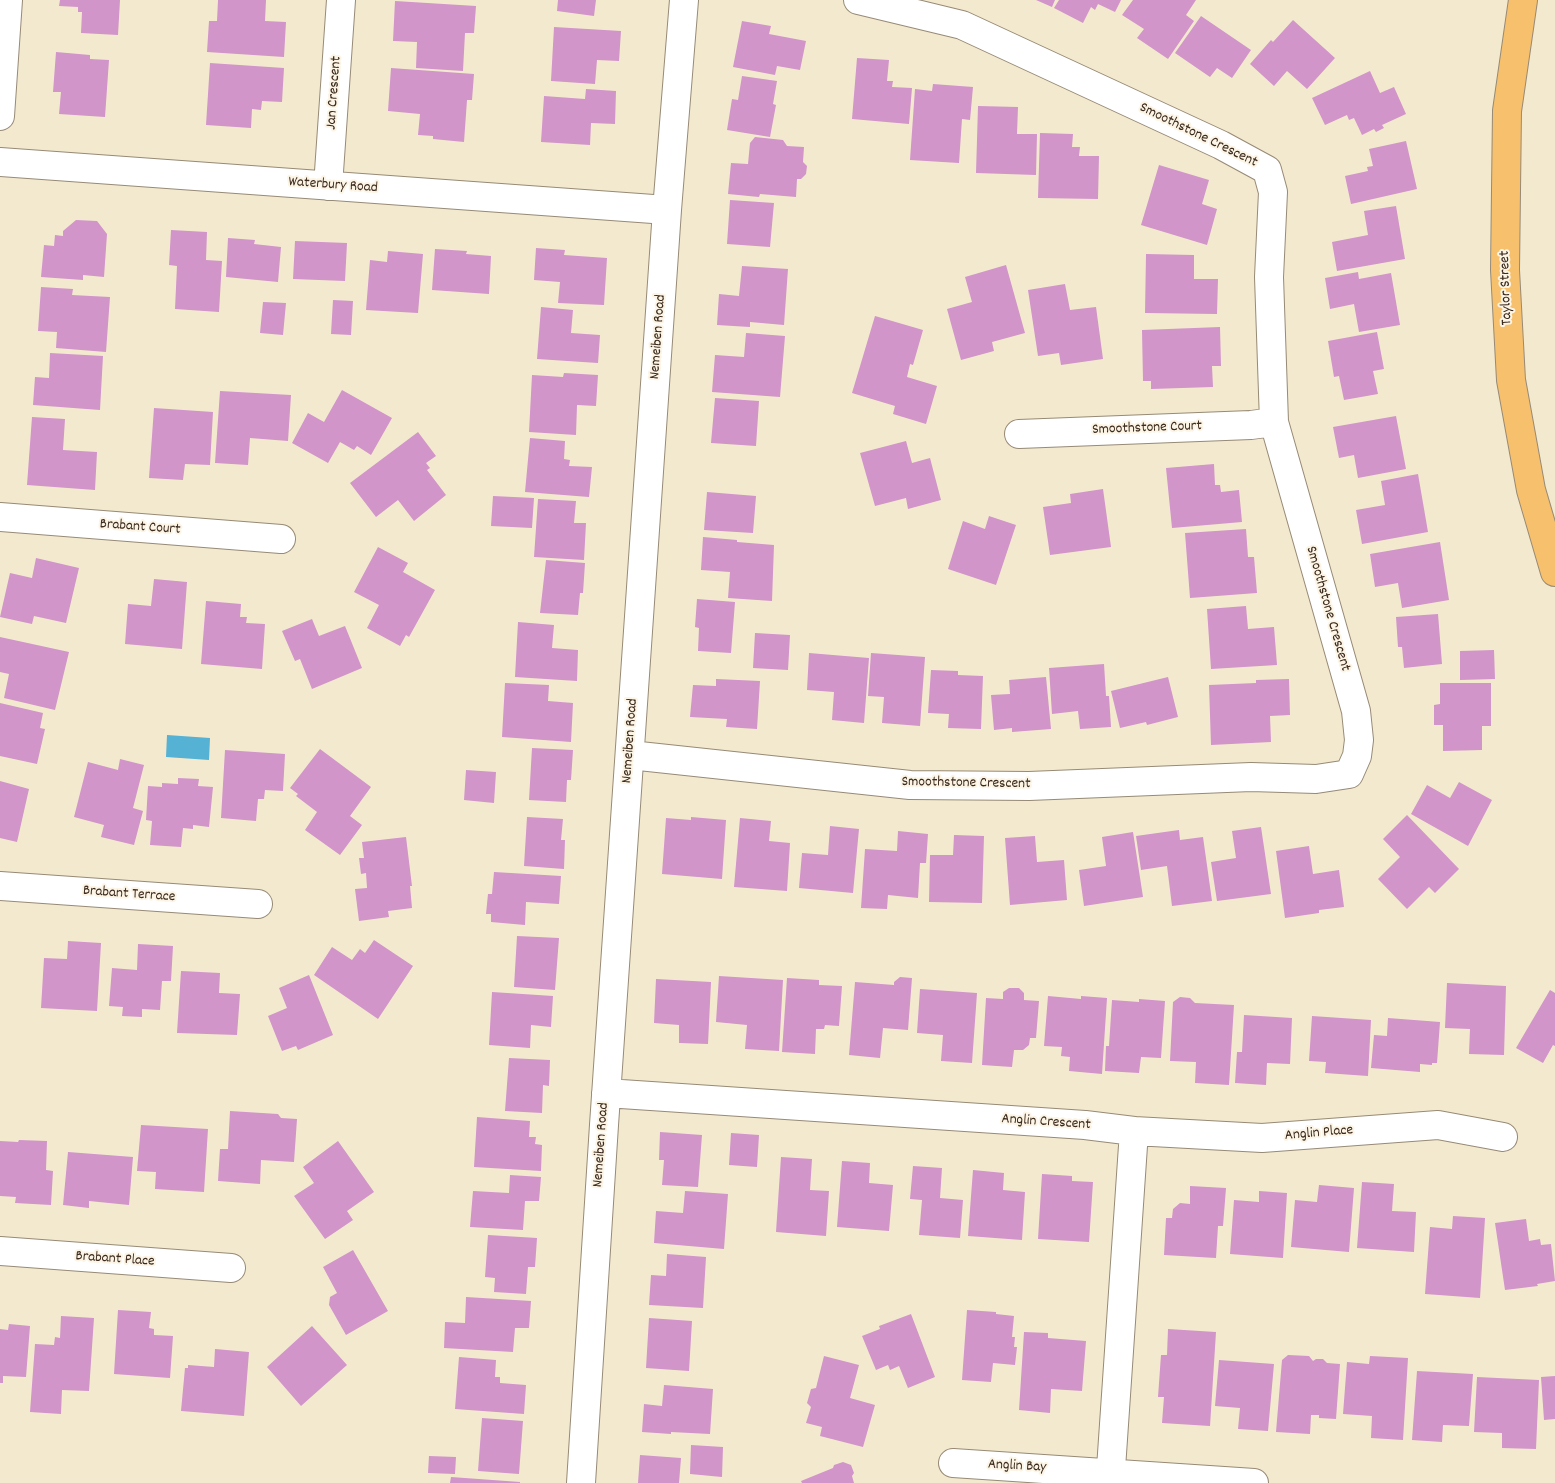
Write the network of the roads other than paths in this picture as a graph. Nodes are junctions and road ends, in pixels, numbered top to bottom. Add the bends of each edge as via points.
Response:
1 (8, 0) edge
2 (341, 0) edge
3 (684, 0) edge
4 (858, 0) edge
5 (1523, 0) edge
6 (0, 116) edge
7 (0, 162) edge
8 (328, 186) junction
9 (667, 210) junction
10 (1274, 422) junction
11 (1019, 434) dead end
12 (0, 517) edge
13 (281, 539) dead end
14 (1555, 572) edge
15 (630, 755) junction
16 (0, 886) edge
17 (258, 904) dead end
18 (606, 1093) junction
19 (1134, 1131) junction
20 (1503, 1137) dead end
21 (0, 1252) edge
22 (231, 1268) dead end
23 (953, 1463) dead end
24 (1110, 1478) edge
25 (581, 1483) edge
26 (1254, 1483) edge

1 - 6 street
2 - 8 street, Jan Crescent
3 - 9 street, Nemeiben Road
4 - 10 street, Smoothstone Crescent via 962,26 1222,145 1267,170 1273,192 1269,277
5 - 14 main road, Taylor Street via 1508,111 1505,270 1511,380 1531,490
7 - 8 street, Waterbury Road
8 - 9 street, Waterbury Road
9 - 15 street, Nemeiben Road
10 - 11 street, Smoothstone Court
10 - 15 street, Smoothstone Crescent via 1356,711 1359,740 1357,756 1349,774 1316,779 1251,777 1029,786 910,784
12 - 13 street, Brabant Court
15 - 18 street, Nemeiben Road
16 - 17 street, Brabant Terrace
18 - 19 street, Anglin Crescent
18 - 25 street, Nemeiben Road
19 - 20 street, Anglin Place via 1262,1138 1438,1125
19 - 24 street
21 - 22 street, Brabant Place
23 - 24 street, Anglin Bay
24 - 26 street, Anglin Bay

